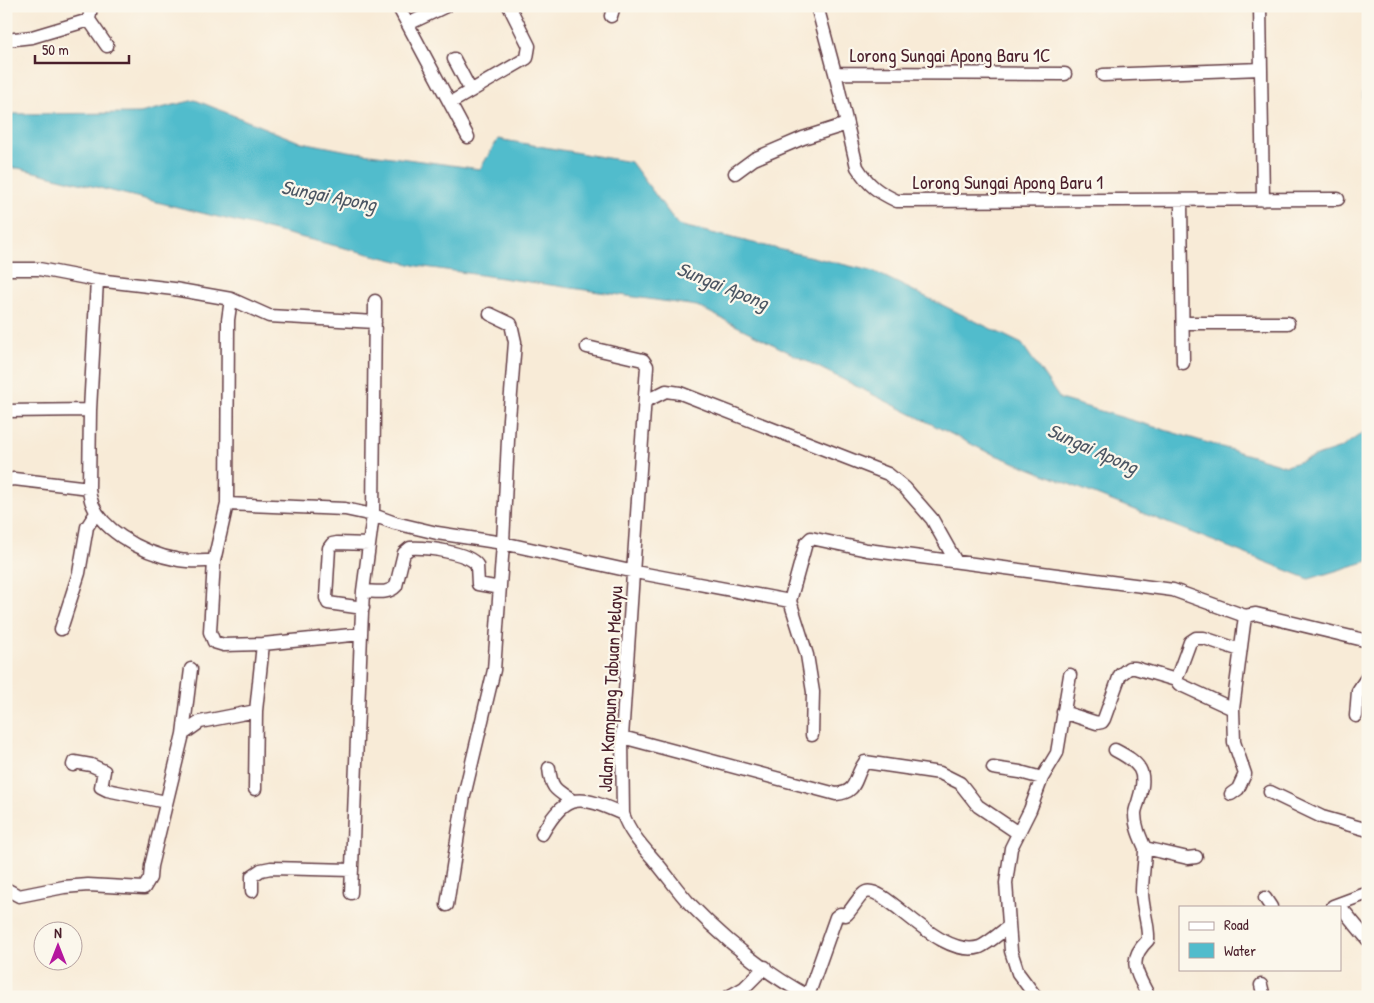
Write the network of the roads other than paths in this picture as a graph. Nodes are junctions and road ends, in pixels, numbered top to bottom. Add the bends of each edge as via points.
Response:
1 (91, 6) edge
2 (398, 6) edge
3 (446, 6) edge
4 (509, 6) edge
5 (817, 6) edge
6 (1260, 6) edge
7 (89, 20) junction
8 (408, 24) junction
9 (6, 40) edge
10 (107, 46) dead end
11 (454, 58) dead end
12 (1261, 69) junction
13 (835, 73) junction
14 (1065, 74) dead end
15 (1103, 75) dead end
16 (471, 91) junction
17 (450, 102) junction
18 (847, 124) junction
19 (468, 137) dead end
20 (735, 173) dead end
21 (1338, 199) dead end
22 (1181, 200) junction
23 (1263, 200) junction
24 (6, 269) edge
25 (97, 280) junction
26 (231, 299) junction
27 (376, 301) dead end
28 (490, 314) dead end
29 (375, 322) junction
30 (1182, 323) junction
31 (1288, 323) dead end
32 (587, 347) dead end
33 (1183, 363) dead end
34 (646, 401) junction
35 (90, 410) junction
36 (6, 411) edge
37 (6, 480) edge
38 (89, 488) junction
39 (227, 504) junction
40 (96, 512) junction
41 (373, 515) junction
42 (437, 533) junction
43 (503, 543) junction
44 (369, 544) junction
45 (436, 549) junction
46 (955, 560) junction
47 (214, 561) junction
48 (635, 572) junction
49 (500, 588) junction
50 (363, 591) junction
51 (790, 601) junction
52 (363, 608) junction
53 (1245, 616) junction
54 (61, 629) dead end
55 (361, 634) junction
56 (1368, 640) edge
57 (263, 644) junction
58 (1240, 650) junction
59 (191, 669) dead end
60 (1070, 675) dead end
61 (1368, 676) edge
62 (1176, 680) junction
63 (1233, 709) junction
64 (256, 711) junction
65 (1063, 712) junction
66 (1356, 716) dead end
67 (183, 734) junction
68 (812, 735) dead end
69 (622, 737) junction
70 (1115, 750) dead end
71 (73, 765) dead end
72 (549, 768) dead end
73 (993, 768) dead end
74 (1042, 778) junction
75 (254, 789) dead end
76 (1270, 792) dead end
77 (1231, 794) dead end
78 (573, 801) junction
79 (166, 802) junction
80 (623, 814) junction
81 (1368, 830) edge
82 (1018, 833) junction
83 (542, 834) dead end
84 (1145, 848) junction
85 (1196, 857) dead end
86 (352, 870) junction
87 (6, 889) edge
88 (252, 891) dead end
89 (351, 893) dead end
90 (1368, 893) edge
91 (447, 905) dead end
92 (1335, 906) edge
93 (1342, 913) edge
94 (1008, 927) junction
95 (1368, 940) edge
96 (765, 967) junction
97 (809, 996) edge
98 (728, 997) edge
99 (1036, 997) edge
100 (1149, 997) edge

1 - 7 street
2 - 8 street
3 - 8 street
4 - 16 street via 529,46 527,58
5 - 13 street, Lorong Sungai Apong Baru 1
6 - 12 street
7 - 9 street via 32,37
7 - 10 street
8 - 17 street
11 - 16 street
12 - 15 street
12 - 23 street
13 - 14 street, Lorong Sungai Apong Baru 1C
13 - 18 street, Lorong Sungai Apong Baru 1
16 - 17 street
17 - 19 street
18 - 20 street via 754,159
18 - 22 street, Lorong Sungai Apong Baru 1 via 857,167 865,181 897,201
21 - 23 street, Lorong Sungai Apong Baru 1
22 - 23 street, Lorong Sungai Apong Baru 1
22 - 30 street
24 - 25 street via 39,269
25 - 26 street
25 - 35 street
26 - 29 street via 269,316
26 - 39 street via 228,320
27 - 29 street
28 - 43 street via 511,324 515,342
29 - 41 street
30 - 31 street
30 - 33 street
32 - 34 street, Jalan Kampung Tabuan Melayu via 643,360 646,363
34 - 46 street via 666,392 680,393 888,474 932,519
34 - 48 street, Jalan Kampung Tabuan Melayu
35 - 36 street
35 - 38 street
37 - 38 street
38 - 40 street
39 - 41 street via 345,509
39 - 47 street
40 - 47 street via 112,530 148,552 181,560
40 - 54 street via 87,527 79,573
41 - 42 street
41 - 44 street
42 - 43 street
42 - 45 street
43 - 48 street
43 - 49 street
44 - 50 street
44 - 52 street via 337,542 329,548 328,603
45 - 49 street via 470,558 477,565 478,584
45 - 50 street via 410,548 404,553 396,586 392,590
46 - 51 street via 867,550 811,538 806,543
46 - 53 street via 1173,590
47 - 57 street via 210,632 214,642 224,645
48 - 51 street
48 - 69 street, Jalan Kampung Tabuan Melayu
49 - 91 street via 494,670 464,796
50 - 52 street
51 - 68 street via 812,683
52 - 55 street
53 - 56 street via 1256,614
53 - 58 street
55 - 57 street
55 - 86 street
57 - 64 street
58 - 62 street via 1196,638 1190,642
58 - 63 street
59 - 67 street
60 - 65 street
61 - 66 street via 1358,691
62 - 63 street
62 - 65 street via 1129,668 1120,675 1102,722
63 - 77 street via 1234,742 1245,774 1238,789
64 - 67 street via 200,722
64 - 75 street
65 - 74 street via 1057,753
67 - 79 street
69 - 80 street, Jalan Kampung Tabuan Melayu
69 - 82 street via 836,794 852,789 865,762 940,773 960,783 978,806
70 - 84 street via 1134,762 1142,772 1143,786 1135,813 1137,830
71 - 79 street via 80,762 104,771 101,787 107,790
72 - 78 street via 550,782
73 - 74 street
74 - 82 street
76 - 81 street via 1322,817
78 - 80 street via 585,800
78 - 83 street via 561,807
79 - 87 street via 150,878 144,888 64,886 19,896
80 - 96 street, Jalan Kampung Tabuan Melayu via 635,837 689,902 734,944
82 - 94 street via 1011,848 1006,883
84 - 85 street
84 - 100 street via 1142,892 1148,940 1138,949 1135,958 1136,969
86 - 88 street via 261,870 252,876
86 - 89 street
90 - 92 street
93 - 95 street
94 - 97 street via 980,946 951,946 892,903 873,892 866,892 846,915 836,917
94 - 99 street via 1018,973
96 - 97 street, Jalan Kampung Tabuan Melayu
96 - 98 street via 744,988

